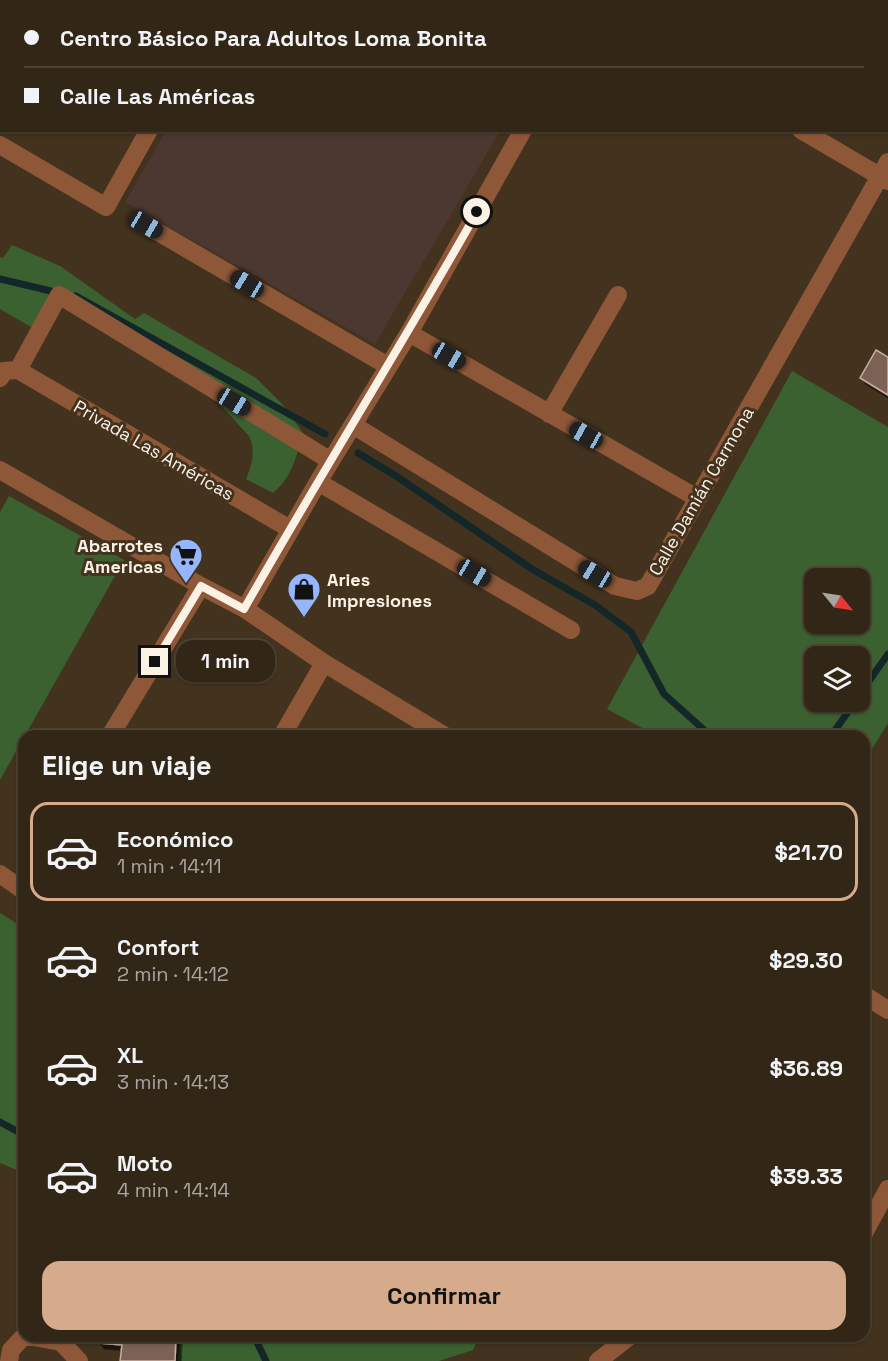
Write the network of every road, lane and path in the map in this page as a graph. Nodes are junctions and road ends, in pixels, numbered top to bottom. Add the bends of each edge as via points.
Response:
1 (148, 132) edge
2 (522, 132) edge
3 (805, 132) edge
4 (0, 145) edge
5 (885, 173) edge
6 (146, 225) dead end
7 (618, 296) dead end
8 (409, 333) junction
9 (388, 366) junction
10 (18, 370) junction
11 (0, 378) edge
12 (549, 414) junction
13 (353, 425) junction
14 (331, 461) junction
15 (2, 475) edge
16 (318, 482) junction
17 (697, 498) junction
18 (290, 529) junction
19 (201, 586) junction
20 (244, 609) junction
21 (571, 630) dead end
22 (324, 663) junction
23 (114, 730) edge
24 (285, 730) edge
25 (435, 730) edge
26 (0, 874) edge
27 (18, 883) edge
28 (870, 999) edge
29 (888, 1010) edge
30 (888, 1189) edge
31 (870, 1222) edge
32 (20, 1342) edge
33 (61, 1342) edge
34 (622, 1342) edge
35 (9, 1361) edge
36 (79, 1361) edge
37 (598, 1361) edge

1 - 4 street via 106,207
2 - 8 street
3 - 5 street
5 - 17 street, Calle Damián Carmona
6 - 9 street
7 - 12 street
8 - 9 street
8 - 12 street
9 - 13 street
10 - 11 street via 4,371
10 - 14 street via 59,295
10 - 18 street, Privada Las Américas
12 - 17 street
13 - 14 street
13 - 17 street, Calle Damián Carmona via 615,586 637,591 648,586
14 - 16 street
15 - 19 street
16 - 18 street
16 - 21 street
18 - 20 street
19 - 20 street
19 - 23 street
20 - 22 street
22 - 24 street
22 - 25 street
26 - 27 street
28 - 29 street
30 - 31 street
32 - 35 street via 11,1350
33 - 36 street
34 - 37 street

